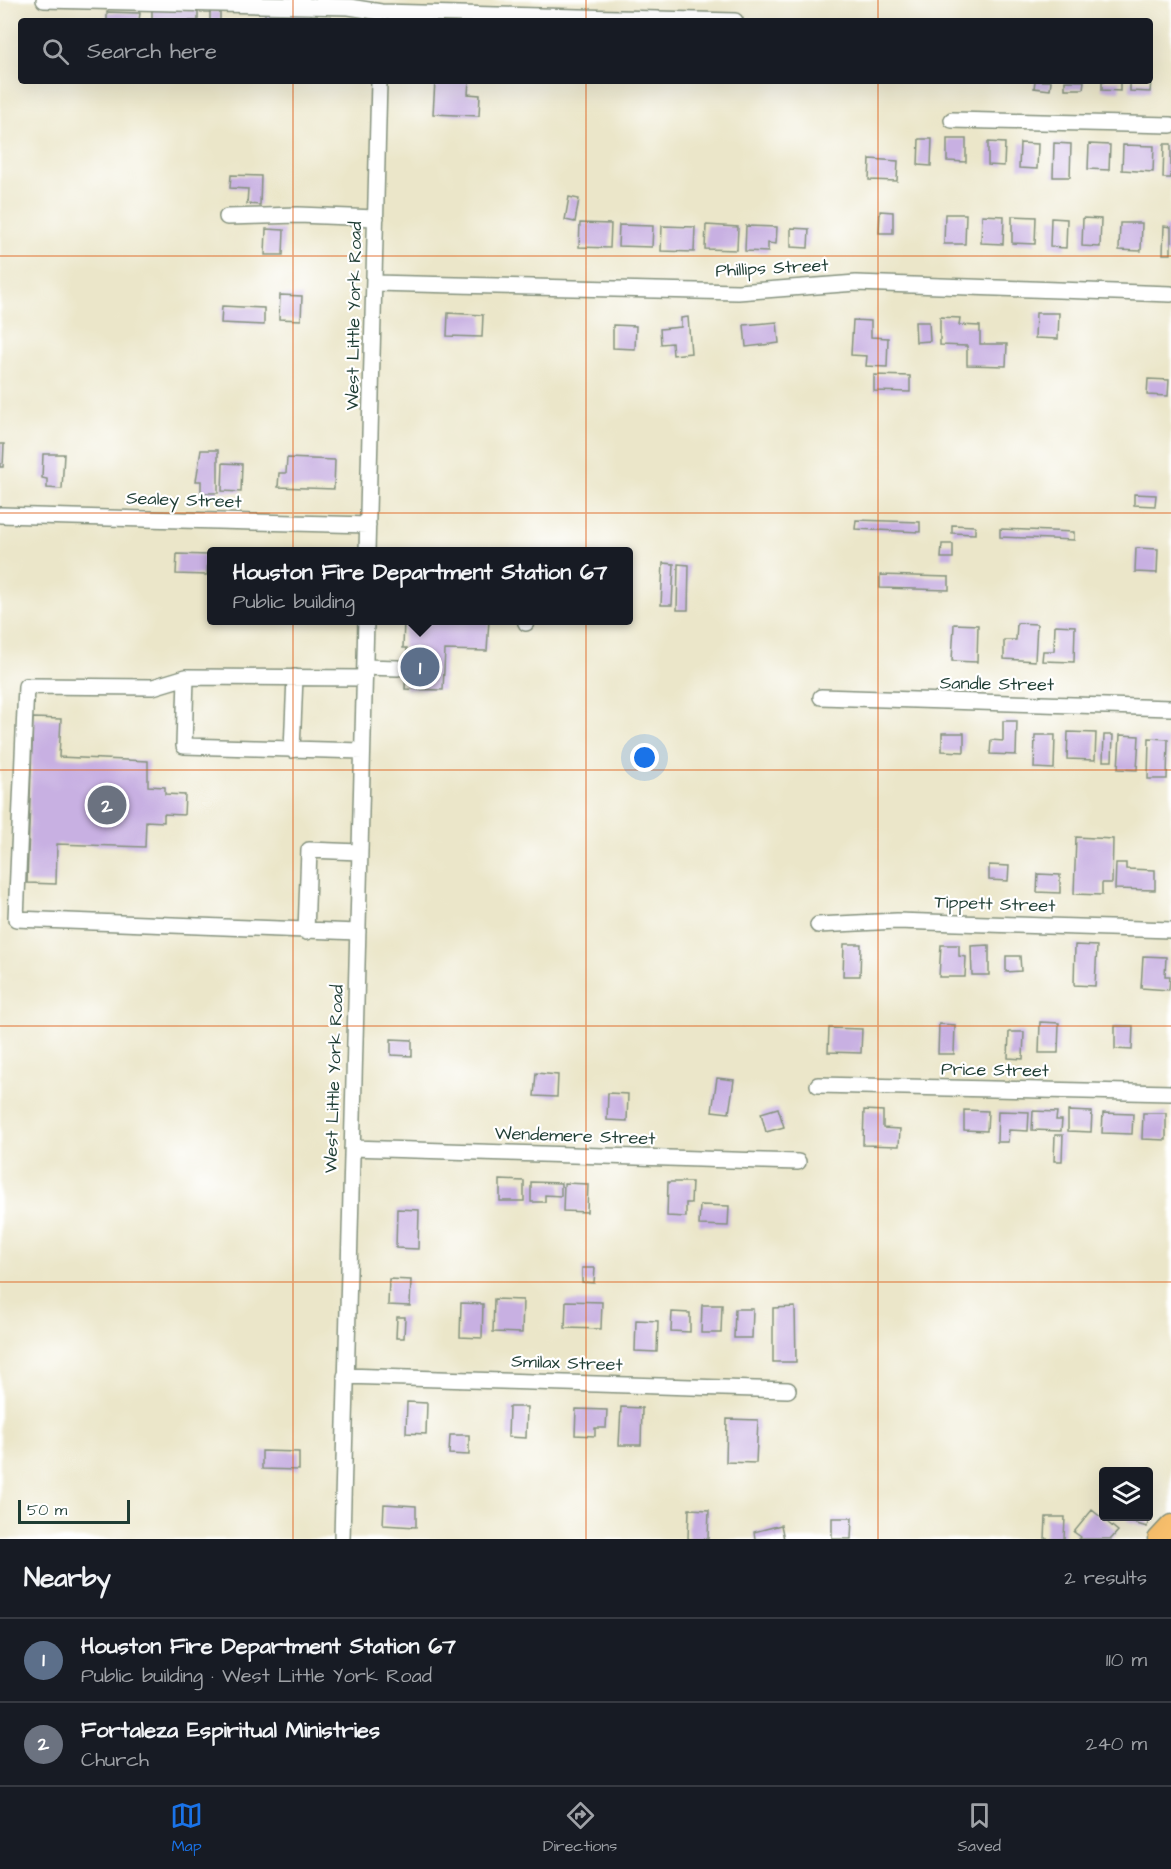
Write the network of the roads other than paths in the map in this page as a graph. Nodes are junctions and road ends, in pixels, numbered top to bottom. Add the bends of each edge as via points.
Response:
1 (44, 0) edge
2 (381, 11) edge
3 (612, 18) edge
4 (379, 84) edge
5 (952, 120) dead end
6 (1171, 125) edge
7 (227, 216) dead end
8 (376, 218) junction
9 (374, 283) junction
10 (1171, 294) edge
11 (0, 515) edge
12 (368, 525) junction
13 (367, 547) edge
14 (366, 625) edge
15 (398, 668) dead end
16 (364, 672) junction
17 (186, 677) junction
18 (295, 677) junction
19 (821, 698) dead end
20 (1171, 708) edge
21 (292, 750) junction
22 (362, 751) junction
23 (360, 852) junction
24 (818, 925) dead end
25 (1171, 930) edge
26 (306, 932) junction
27 (358, 932) junction
28 (818, 1085) dead end
29 (1171, 1094) edge
30 (352, 1148) junction
31 (798, 1162) dead end
32 (345, 1376) junction
33 (788, 1390) dead end
34 (1171, 1524) edge
35 (342, 1539) edge
36 (1157, 1539) edge

1 - 2 street
2 - 3 street
4 - 8 street, West Little York Road
5 - 6 street
7 - 8 street
8 - 9 street, West Little York Road
9 - 10 street, Phillips Street via 738,292 856,284
9 - 12 street, West Little York Road
11 - 12 street, Sealey Street
12 - 13 street, West Little York Road
14 - 16 street, West Little York Road
15 - 16 street
16 - 18 street
16 - 22 street, West Little York Road
17 - 18 street
17 - 21 street via 184,746
17 - 26 street via 153,687 26,686 16,919
18 - 21 street
19 - 20 street, Sandle Street
21 - 22 street
22 - 23 street, West Little York Road
23 - 26 street via 309,850
23 - 27 street, West Little York Road
24 - 25 street, Tippett Street via 897,921
26 - 27 street
27 - 30 street, West Little York Road
28 - 29 street, Price Street
30 - 31 street, Wendemere Street
30 - 32 street, West Little York Road
32 - 33 street, Smilax Street
32 - 35 street, West Little York Road
34 - 36 main road

